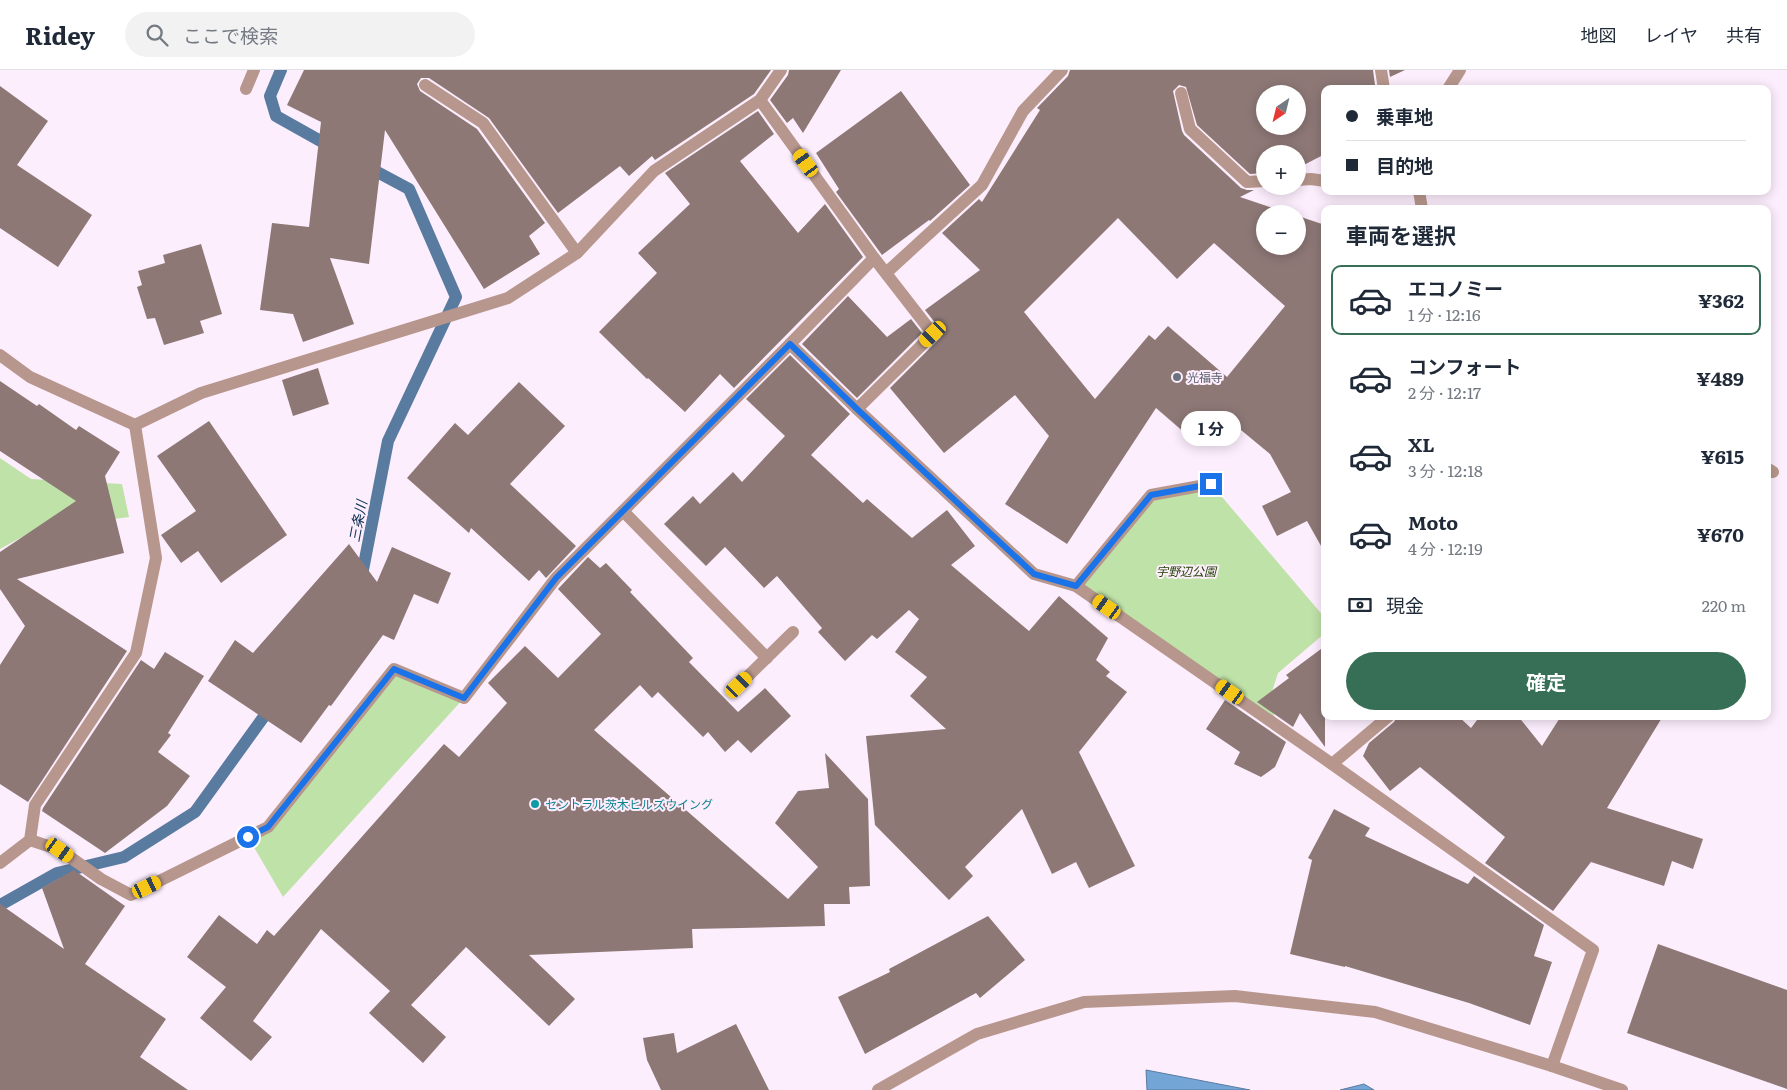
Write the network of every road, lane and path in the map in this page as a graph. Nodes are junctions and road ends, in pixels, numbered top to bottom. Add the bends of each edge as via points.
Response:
1 (254, 70) edge
2 (781, 70) edge
3 (1062, 70) edge
4 (1380, 70) edge
5 (1460, 70) edge
6 (425, 85) dead end
7 (1383, 85) edge
8 (1451, 85) edge
9 (246, 89) dead end
10 (1181, 93) dead end
11 (760, 100) junction
12 (1306, 179) edge
13 (1321, 180) edge
14 (1256, 182) edge
15 (577, 253) junction
16 (874, 258) junction
17 (886, 273) junction
18 (790, 344) junction
19 (0, 356) edge
20 (857, 409) junction
21 (135, 425) junction
22 (1211, 484) dead end
23 (623, 511) junction
24 (1076, 586) junction
25 (793, 632) dead end
26 (767, 658) junction
27 (739, 685) dead end
28 (1384, 720) edge
29 (1332, 764) junction
30 (30, 840) junction
31 (0, 863) edge
32 (1552, 1066) junction
33 (878, 1090) edge
34 (1622, 1090) edge

1 - 9 street
2 - 11 street
3 - 17 street via 1024,111 982,185
4 - 7 street
5 - 8 street
6 - 15 street via 483,123
10 - 14 street via 1190,129 1247,182
11 - 15 street via 654,171
11 - 16 street
12 - 13 street
15 - 21 street via 508,298 201,393
16 - 17 street
16 - 18 street
17 - 20 street via 933,334
18 - 20 street
18 - 23 street
19 - 21 street via 30,377
20 - 24 street via 1034,574
21 - 30 street via 156,558 136,653 35,805
22 - 24 street via 1151,495
23 - 26 street
23 - 30 street via 556,578 464,698 394,669 268,827 131,895 101,879 60,850
24 - 29 street
25 - 26 street
26 - 27 street
28 - 29 street
29 - 32 street via 1593,950
30 - 31 street
32 - 33 street via 1375,1012 1235,996 1084,1002 977,1034
32 - 34 street

